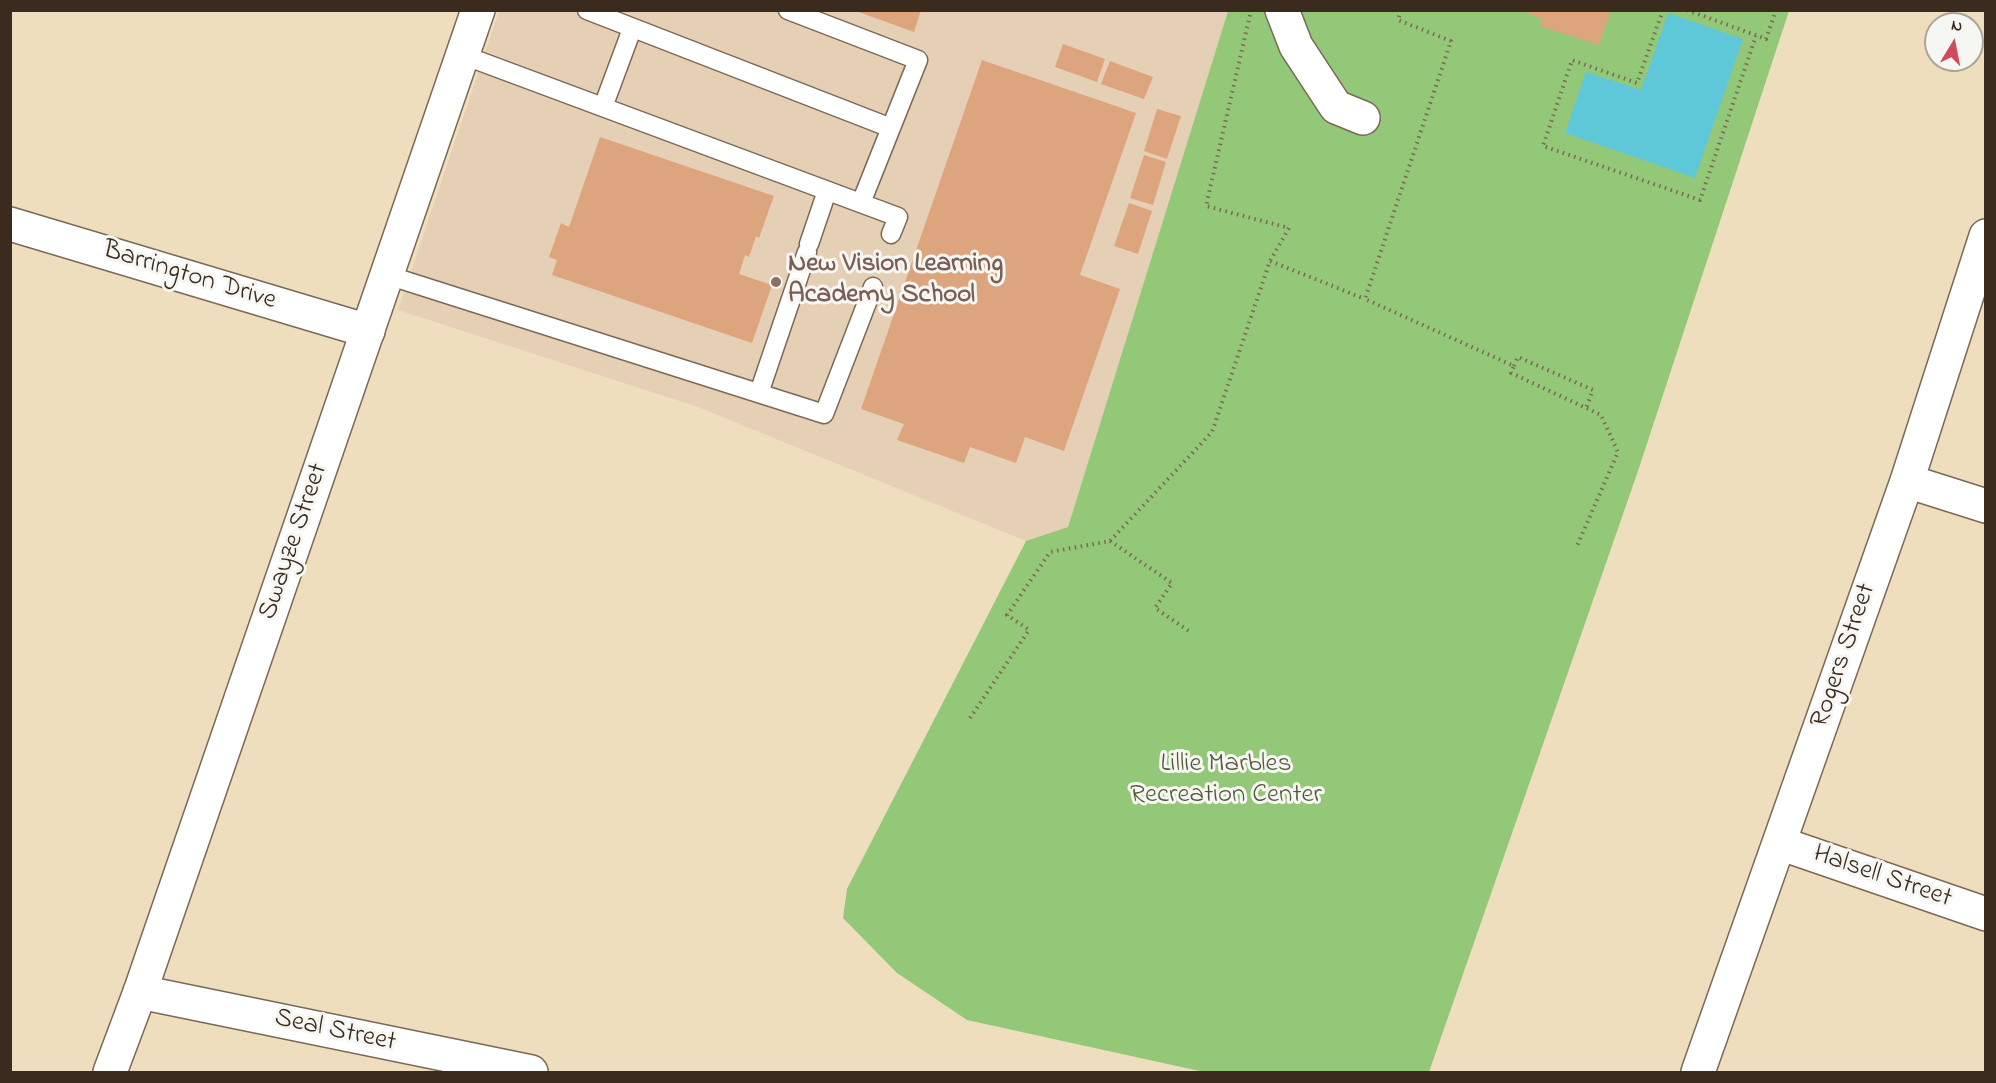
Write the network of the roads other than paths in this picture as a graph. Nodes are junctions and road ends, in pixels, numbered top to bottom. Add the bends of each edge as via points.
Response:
1 (478, 10) edge
2 (587, 10) edge
3 (788, 10) edge
4 (1282, 10) edge
5 (632, 29) junction
6 (463, 55) junction
7 (603, 107) junction
8 (1363, 118) dead end
9 (891, 128) junction
10 (827, 190) junction
11 (861, 203) junction
12 (10, 224) edge
13 (891, 234) dead end
14 (1986, 236) edge
15 (387, 275) junction
16 (873, 287) dead end
17 (368, 331) junction
18 (759, 393) junction
19 (1907, 481) junction
20 (1986, 506) edge
21 (1779, 843) junction
22 (1986, 914) edge
23 (140, 992) junction
24 (110, 1072) edge
25 (531, 1072) edge
26 (1698, 1072) edge

1 - 6 street, Swayze Street
2 - 5 lane
3 - 9 lane via 918,60
4 - 8 street via 1296,46 1336,107
5 - 7 lane
5 - 9 lane
6 - 7 lane
6 - 15 street, Swayze Street
7 - 10 lane
9 - 11 lane
10 - 11 lane
10 - 18 lane
11 - 13 lane via 898,216
12 - 17 street, Barrington Drive
14 - 19 street, Rogers Street
15 - 17 street, Swayze Street
15 - 18 lane
16 - 18 lane via 824,414
17 - 23 street, Swayze Street
19 - 20 street
19 - 21 street, Rogers Street
21 - 22 street, Halsell Street
21 - 26 street, Rogers Street
23 - 24 street, Swayze Street
23 - 25 street, Seal Street

